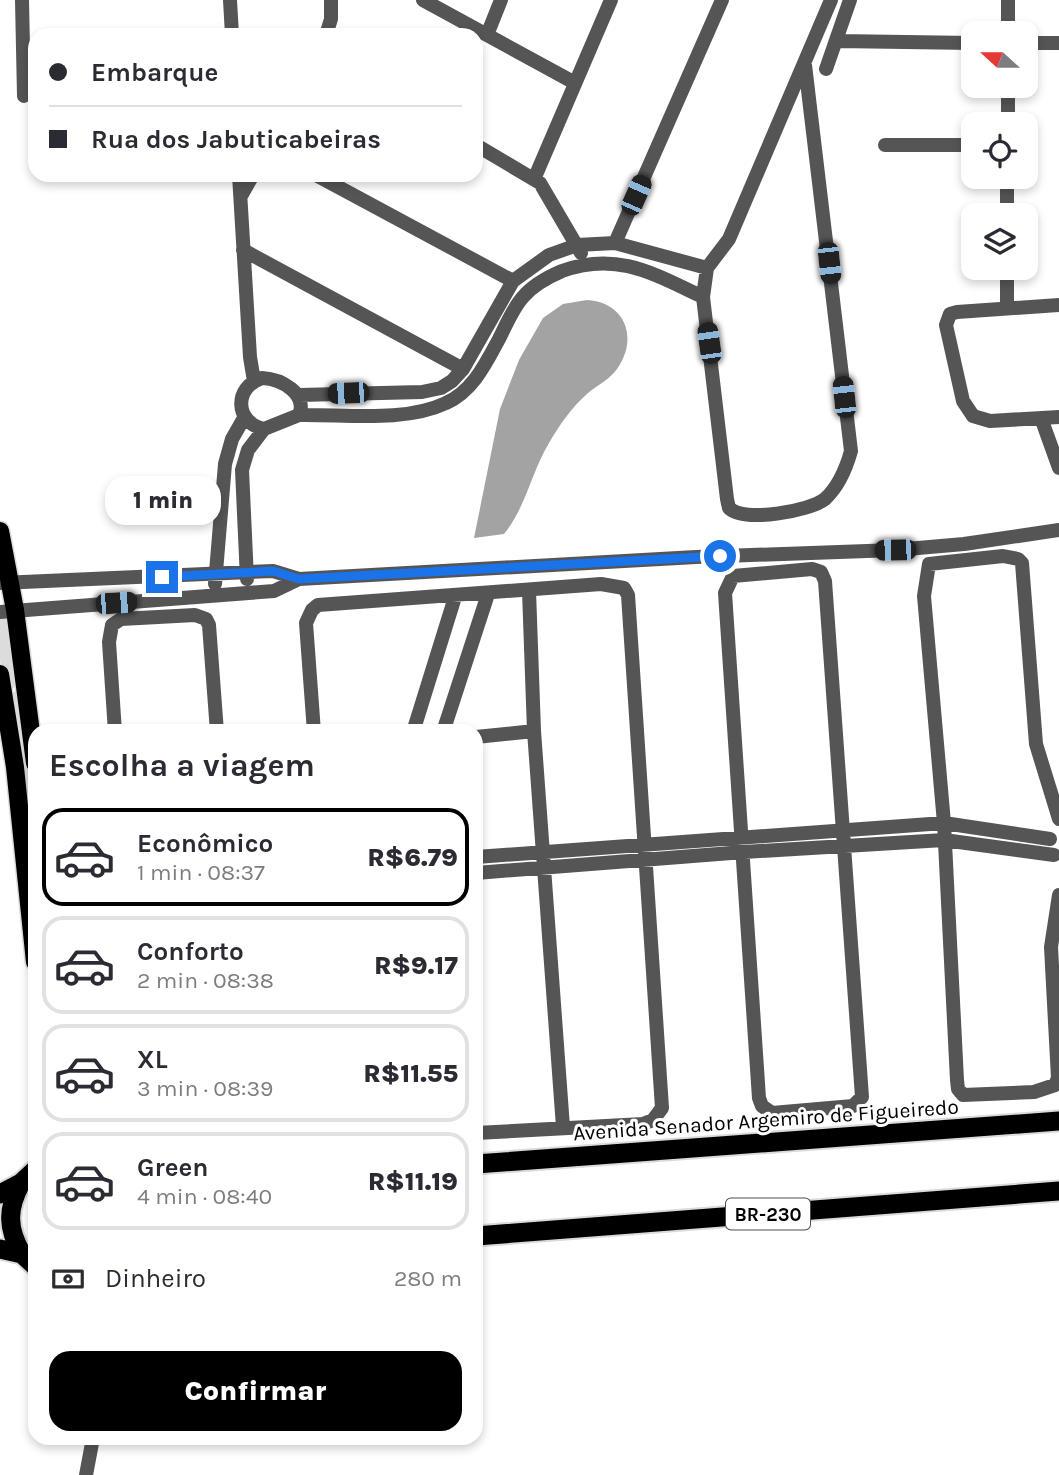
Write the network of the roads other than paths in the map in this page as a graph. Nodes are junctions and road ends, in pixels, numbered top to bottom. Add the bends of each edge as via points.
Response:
1 (22, 0) edge
2 (230, 0) edge
3 (331, 0) edge
4 (422, 0) edge
5 (501, 0) edge
6 (611, 0) edge
7 (722, 0) edge
8 (831, 0) edge
9 (850, 0) edge
10 (1008, 0) edge
11 (1008, 21) edge
12 (232, 28) edge
13 (328, 28) edge
14 (476, 28) edge
15 (483, 32) edge
16 (487, 34) junction
17 (837, 41) junction
18 (961, 43) edge
19 (1038, 43) edge
20 (1059, 43) edge
21 (806, 65) junction
22 (826, 69) dead end
23 (575, 83) junction
24 (24, 96) dead end
25 (885, 145) dead end
26 (961, 145) edge
27 (483, 149) edge
28 (535, 177) junction
29 (239, 182) edge
30 (249, 182) edge
31 (329, 182) edge
32 (240, 197) junction
33 (615, 243) junction
34 (577, 245) junction
35 (243, 250) junction
36 (584, 263) junction
37 (707, 268) junction
38 (1007, 280) edge
39 (513, 281) junction
40 (703, 297) junction
41 (1059, 304) edge
42 (1006, 307) junction
43 (463, 369) junction
44 (254, 380) junction
45 (299, 395) junction
46 (299, 415) junction
47 (1059, 417) edge
48 (244, 418) junction
49 (1041, 418) junction
50 (264, 429) junction
51 (1059, 468) edge
52 (1059, 530) edge
53 (0, 531) edge
54 (247, 572) junction
55 (215, 576) junction
56 (299, 579) junction
57 (5, 583) edge
58 (528, 591) junction
59 (248, 593) junction
60 (488, 594) junction
61 (216, 596) junction
62 (455, 597) junction
63 (8, 611) edge
64 (0, 674) edge
65 (24, 686) junction
66 (3, 694) junction
67 (29, 724) edge
68 (114, 724) edge
69 (216, 724) edge
70 (313, 724) edge
71 (415, 724) edge
72 (446, 724) edge
73 (534, 731) junction
74 (483, 736) edge
75 (1059, 819) edge
76 (944, 824) junction
77 (843, 831) junction
78 (1055, 834) edge
79 (944, 840) junction
80 (643, 843) junction
81 (743, 844) junction
82 (844, 847) junction
83 (545, 851) junction
84 (483, 856) edge
85 (1056, 857) edge
86 (644, 860) junction
87 (545, 869) junction
88 (483, 873) edge
89 (28, 888) edge
90 (1059, 895) edge
91 (1059, 1121) edge
92 (563, 1127) junction
93 (483, 1133) edge
94 (483, 1163) edge
95 (28, 1175) edge
96 (28, 1177) edge
97 (1059, 1191) edge
98 (0, 1194) edge
99 (483, 1235) edge
100 (0, 1248) edge
101 (28, 1260) edge
102 (92, 1445) edge
103 (86, 1475) edge

1 - 24 street
2 - 12 street
3 - 13 street
4 - 14 street
5 - 16 street
6 - 23 street
7 - 33 street
8 - 21 street
9 - 17 street
10 - 11 street
15 - 16 street
16 - 23 street
17 - 18 street
17 - 22 street
19 - 20 street
21 - 37 street via 729,239
21 - 40 street via 850,450 840,481 813,507 750,516 729,509
23 - 28 street
25 - 26 street
27 - 28 street
28 - 34 street
29 - 32 street
30 - 32 street
31 - 39 street
32 - 35 street
33 - 34 street
33 - 37 street
34 - 36 street
34 - 39 street via 549,255
35 - 43 street
35 - 44 street
36 - 40 street via 612,262 639,268
36 - 46 street via 547,277 523,297 482,370 448,402 396,414
37 - 40 street
38 - 42 street
39 - 43 street
41 - 42 street
42 - 49 street via 957,312 947,318 950,354 963,401 973,416 990,421
43 - 45 street via 441,388
44 - 45 street via 270,378
44 - 48 street via 243,394
45 - 46 street
46 - 50 street
47 - 49 street
48 - 50 street
48 - 55 street via 225,464
49 - 51 street
50 - 54 street via 248,450 242,470
52 - 56 street via 895,550
53 - 57 main road
54 - 55 street
54 - 56 street via 273,571
54 - 59 street
55 - 57 street
55 - 61 street
56 - 59 street via 274,591
57 - 63 main road
58 - 60 street
58 - 73 street
58 - 80 street via 601,584 624,588 628,595
59 - 61 street
60 - 62 street
60 - 72 street
61 - 63 street
62 - 70 street via 318,605 312,610 306,623
62 - 71 street
63 - 65 main road
64 - 66 main road
65 - 66 main road
65 - 67 main road
66 - 89 main road
68 - 69 street via 111,625 121,619 195,615 209,625
73 - 74 street
73 - 83 street
75 - 76 street via 1037,744 1022,563 1003,556 935,561 926,570 924,596
76 - 77 street
76 - 78 street
76 - 79 street
77 - 81 street
77 - 81 street via 825,581 821,572 812,569 733,576 726,584
77 - 82 street
78 - 85 street
79 - 82 street
79 - 85 street
79 - 90 street via 957,1080 963,1095 1034,1092 1055,1085 1058,1079 1051,947
80 - 81 street
80 - 83 street
80 - 86 street
81 - 82 street
81 - 82 street via 759,1098 766,1110 780,1113 853,1106 862,1097
81 - 86 street
83 - 84 street
83 - 87 street
86 - 87 street
86 - 92 street via 662,1108 653,1121 643,1124
87 - 88 street
87 - 92 street
91 - 94 highway, Avenida Senador Argemiro de Figueiredo
92 - 93 street
95 - 98 highway
96 - 101 highway via 12,1200 9,1219 12,1237
97 - 99 highway, BR-230
100 - 101 highway
102 - 103 street

